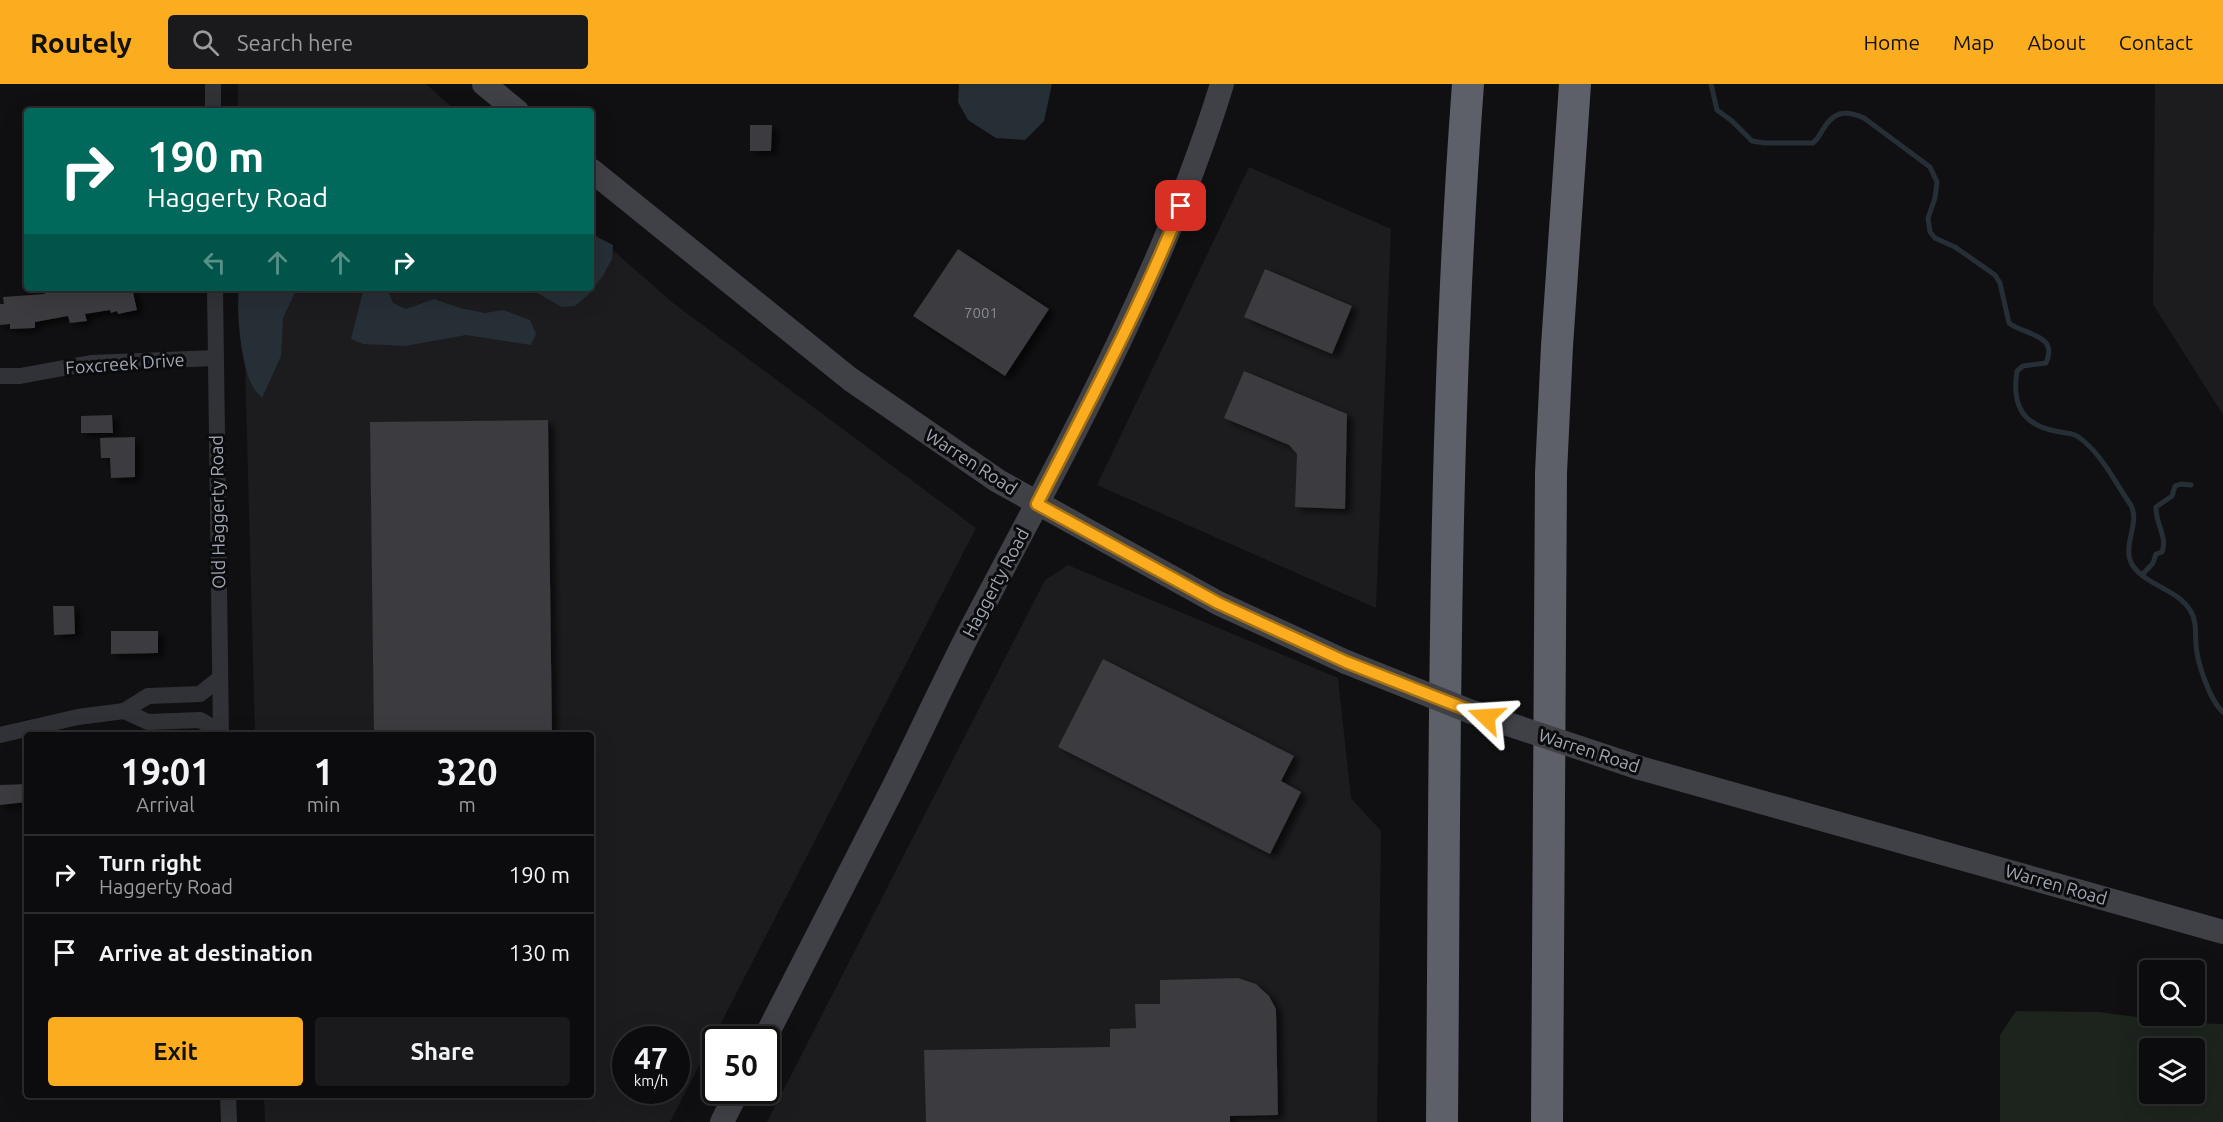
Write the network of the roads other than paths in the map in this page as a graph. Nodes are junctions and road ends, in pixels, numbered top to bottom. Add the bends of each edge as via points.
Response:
1 (213, 84) edge
2 (483, 84) edge
3 (1222, 84) edge
4 (1468, 84) edge
5 (1575, 84) edge
6 (213, 108) edge
7 (513, 108) edge
8 (594, 172) edge
9 (215, 291) edge
10 (215, 358) junction
11 (0, 376) edge
12 (1037, 504) junction
13 (220, 678) junction
14 (124, 711) junction
15 (218, 732) edge
16 (221, 732) edge
17 (0, 735) edge
18 (2223, 932) edge
19 (771, 1026) edge
20 (228, 1098) edge
21 (731, 1104) edge
22 (229, 1122) edge
23 (722, 1122) edge
24 (1442, 1122) edge
25 (1547, 1122) edge

1 - 6 street
2 - 7 main road
3 - 12 main road, Haggerty Road via 1168,238
4 - 24 highway via 1451,370 1446,539
5 - 25 highway via 1551,473
8 - 12 main road, Warren Road via 872,395
9 - 10 street, Old Haggerty Road
10 - 11 street, Foxcreek Drive via 91,363
10 - 13 street, Old Haggerty Road
12 - 18 main road, Warren Road, bridge via 1218,603 1346,662 1468,711 1640,768
12 - 19 main road, Haggerty Road
13 - 14 street via 200,694 148,696
13 - 16 street, Old Haggerty Road
14 - 15 street via 148,722 200,720
14 - 17 street
20 - 22 street
21 - 23 main road

